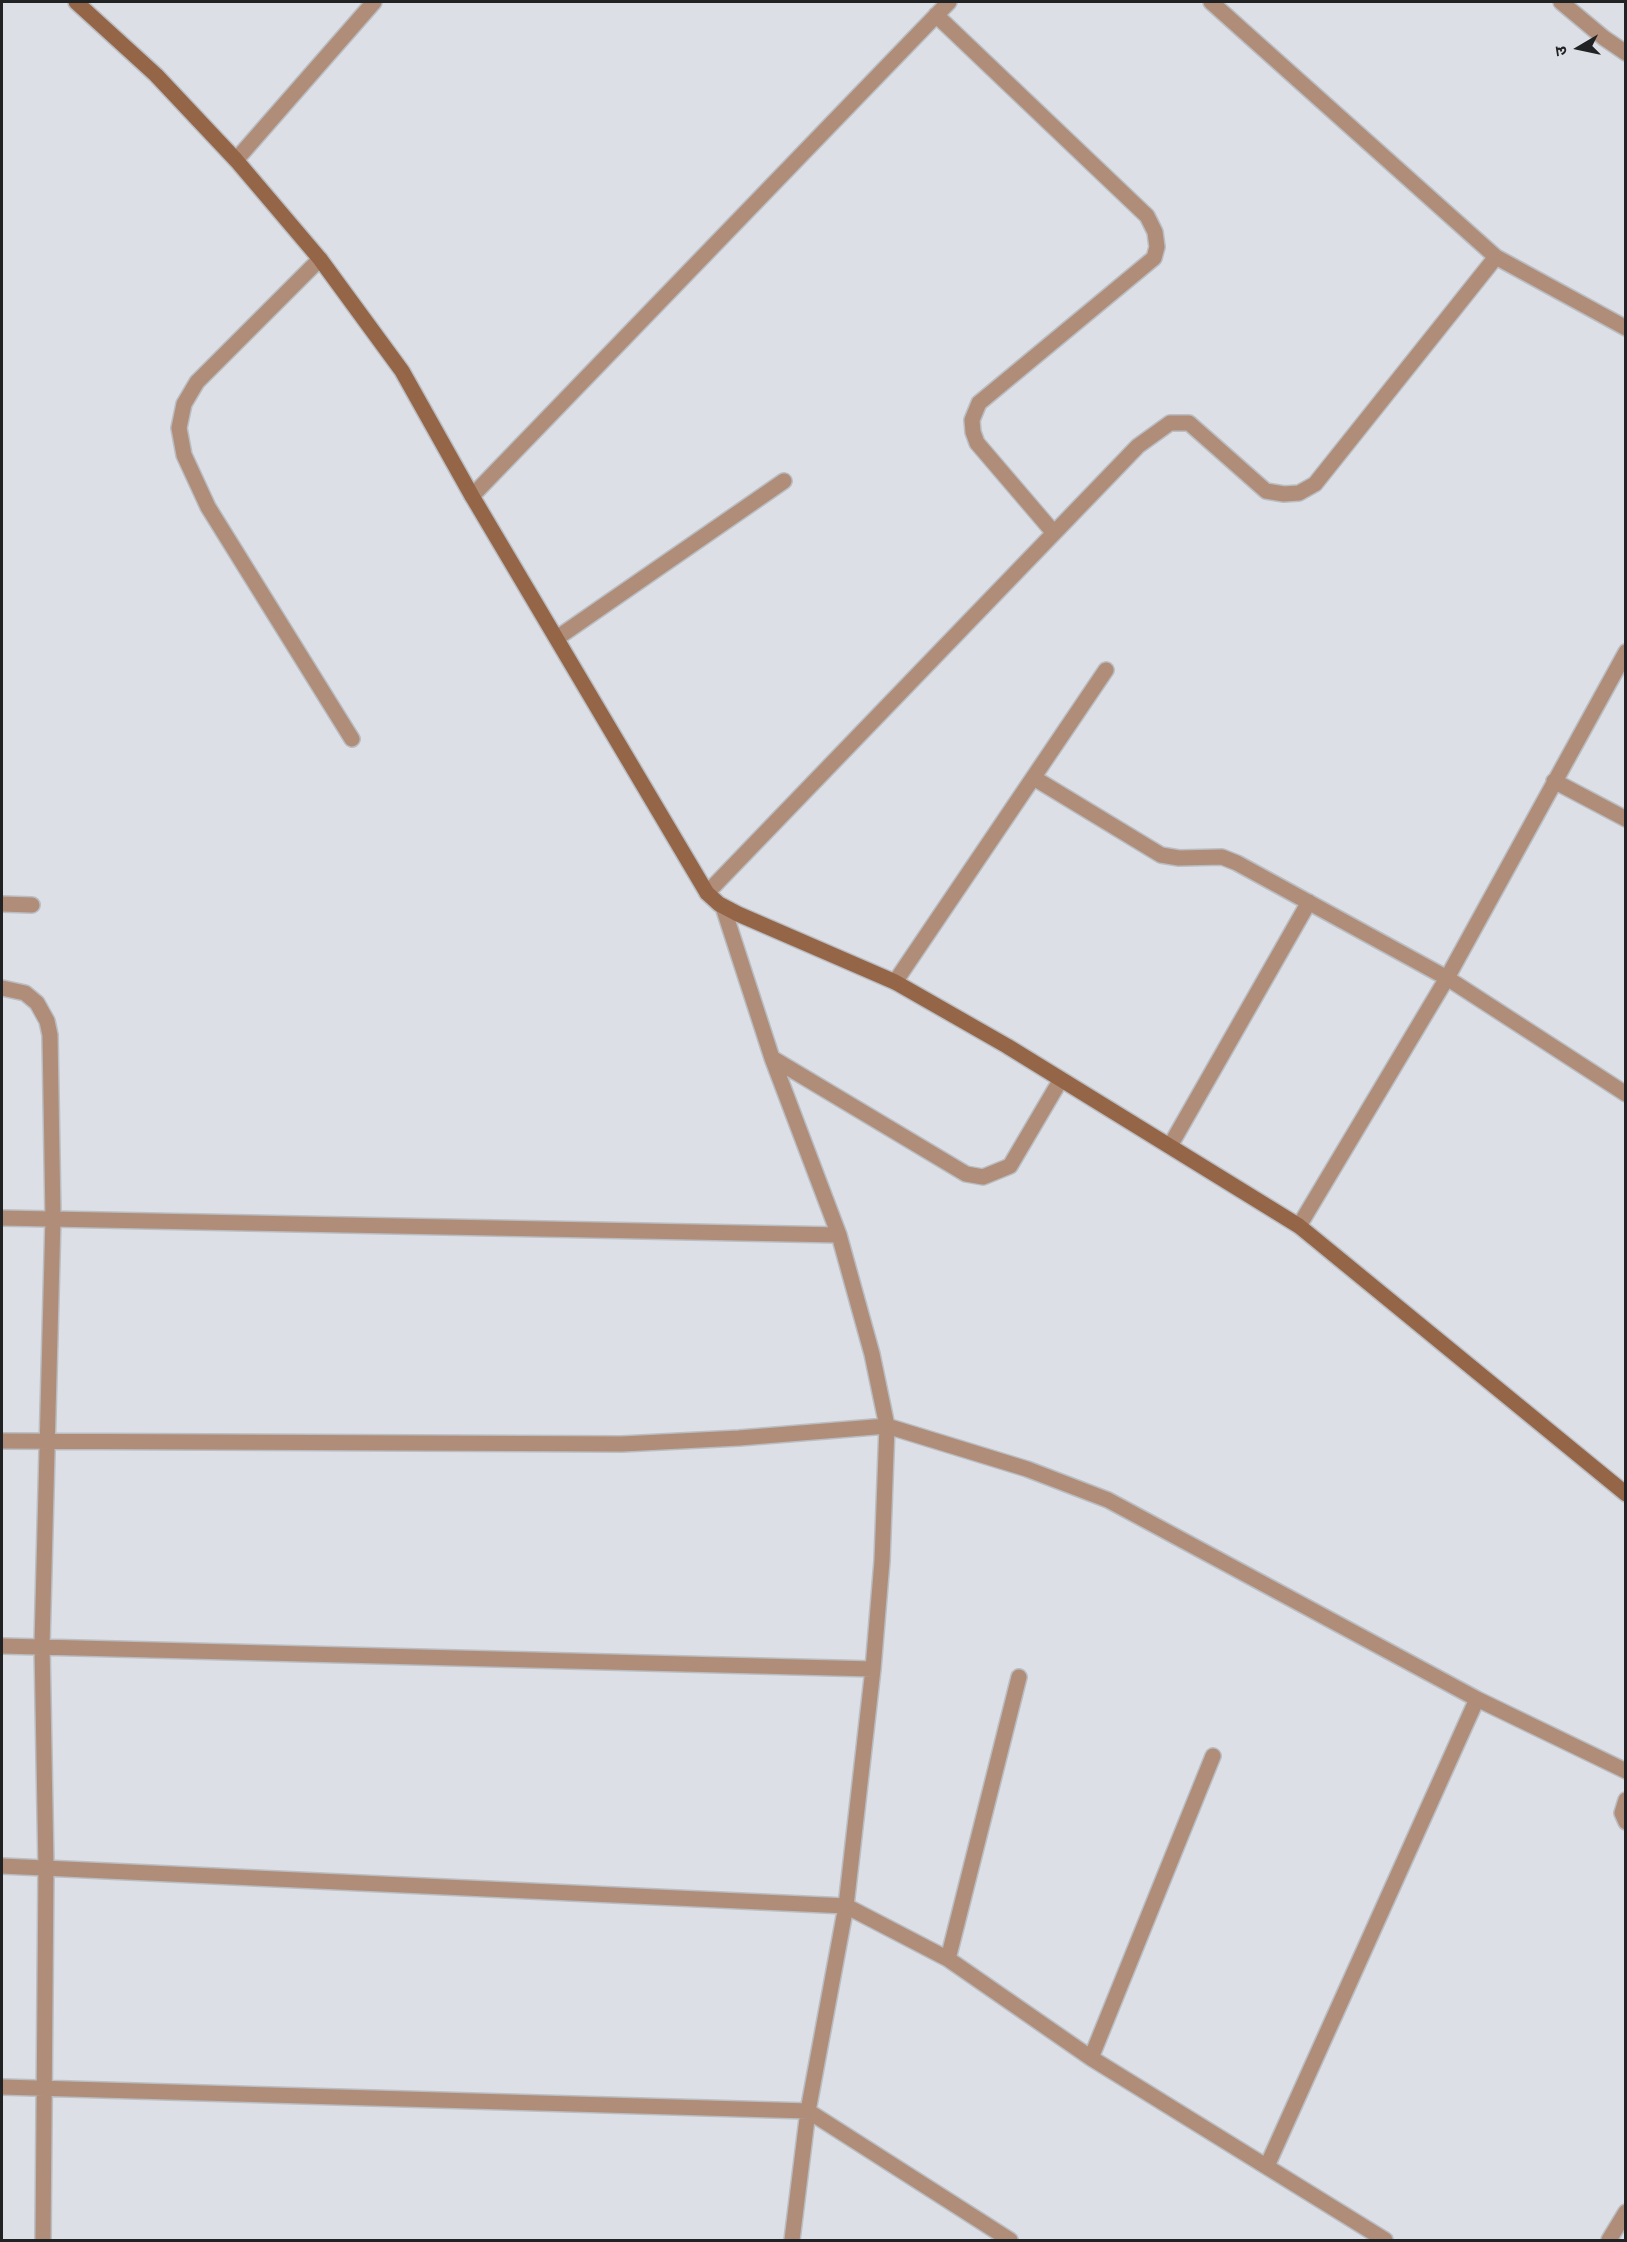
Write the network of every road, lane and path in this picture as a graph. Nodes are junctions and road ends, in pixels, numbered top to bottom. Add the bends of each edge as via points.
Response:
1 (76, 2) edge
2 (374, 2) edge
3 (949, 2) edge
4 (1211, 2) edge
5 (1562, 2) edge
6 (936, 15) junction
7 (1626, 53) edge
8 (236, 160) junction
9 (1496, 257) junction
10 (321, 259) junction
11 (1626, 328) edge
12 (784, 481) dead end
13 (472, 496) junction
14 (1054, 533) junction
15 (556, 638) junction
16 (1626, 652) edge
17 (1106, 670) dead end
18 (352, 739) dead end
19 (1034, 778) junction
20 (1554, 781) junction
21 (1626, 819) edge
22 (706, 893) junction
23 (1309, 902) junction
24 (2, 904) edge
25 (32, 905) dead end
26 (723, 907) junction
27 (1447, 978) junction
28 (895, 982) junction
29 (2, 988) edge
30 (772, 1058) junction
31 (1060, 1081) junction
32 (1626, 1094) edge
33 (1170, 1146) junction
34 (2, 1218) edge
35 (53, 1218) junction
36 (1299, 1226) junction
37 (839, 1235) junction
38 (887, 1426) junction
39 (2, 1441) edge
40 (48, 1441) junction
41 (1626, 1494) edge
42 (42, 1645) junction
43 (2, 1646) edge
44 (873, 1669) junction
45 (1019, 1677) dead end
46 (1477, 1699) junction
47 (1213, 1756) dead end
48 (1626, 1771) edge
49 (1626, 1800) edge
50 (1626, 1822) edge
51 (2, 1866) edge
52 (46, 1867) junction
53 (846, 1906) junction
54 (948, 1959) junction
55 (1091, 2058) junction
56 (2, 2087) edge
57 (43, 2088) junction
58 (808, 2111) junction
59 (1267, 2166) junction
60 (1626, 2212) edge
61 (43, 2241) edge
62 (792, 2241) edge
63 (1010, 2241) edge
64 (1385, 2241) edge
65 (1609, 2241) edge

1 - 8 street via 156,75
2 - 8 street
3 - 6 street
4 - 9 street
5 - 7 street
6 - 13 street
6 - 14 street via 1147,216 1155,232 1154,258 979,403 972,420 977,443
8 - 10 street
9 - 11 street
9 - 14 street via 1315,484 1299,492 1266,491 1189,423 1170,423 1138,446
10 - 13 street via 402,371
10 - 18 street via 197,382 184,404 179,428 184,455 208,507
12 - 15 street
13 - 15 street
14 - 22 street
15 - 22 street
16 - 20 street
17 - 19 street
19 - 23 street via 1161,855 1222,857
19 - 28 street
20 - 21 street
20 - 27 street
22 - 26 street
23 - 27 street
23 - 33 street
24 - 25 street
26 - 28 street
26 - 30 street
27 - 32 street
27 - 36 street
28 - 31 street
29 - 35 street via 24,993 37,1003 47,1021
30 - 31 street via 966,1174 983,1177 1010,1166
30 - 37 street
31 - 33 street
33 - 36 street
34 - 35 street
35 - 37 street
35 - 40 street
36 - 41 street
37 - 38 street via 872,1354
38 - 40 street via 622,1444
38 - 44 street
38 - 46 street via 1028,1469 1108,1500
39 - 40 street
40 - 42 street
42 - 43 street
42 - 44 street
42 - 52 street
44 - 53 street
45 - 54 street
46 - 48 street
46 - 59 street
47 - 55 street
49 - 50 street via 1622,1813
51 - 52 street
52 - 53 street
52 - 57 street
53 - 54 street
53 - 58 street
54 - 55 street
55 - 59 street
56 - 57 street
57 - 58 street
57 - 61 street
58 - 62 street
58 - 63 street
59 - 64 street
60 - 65 street

